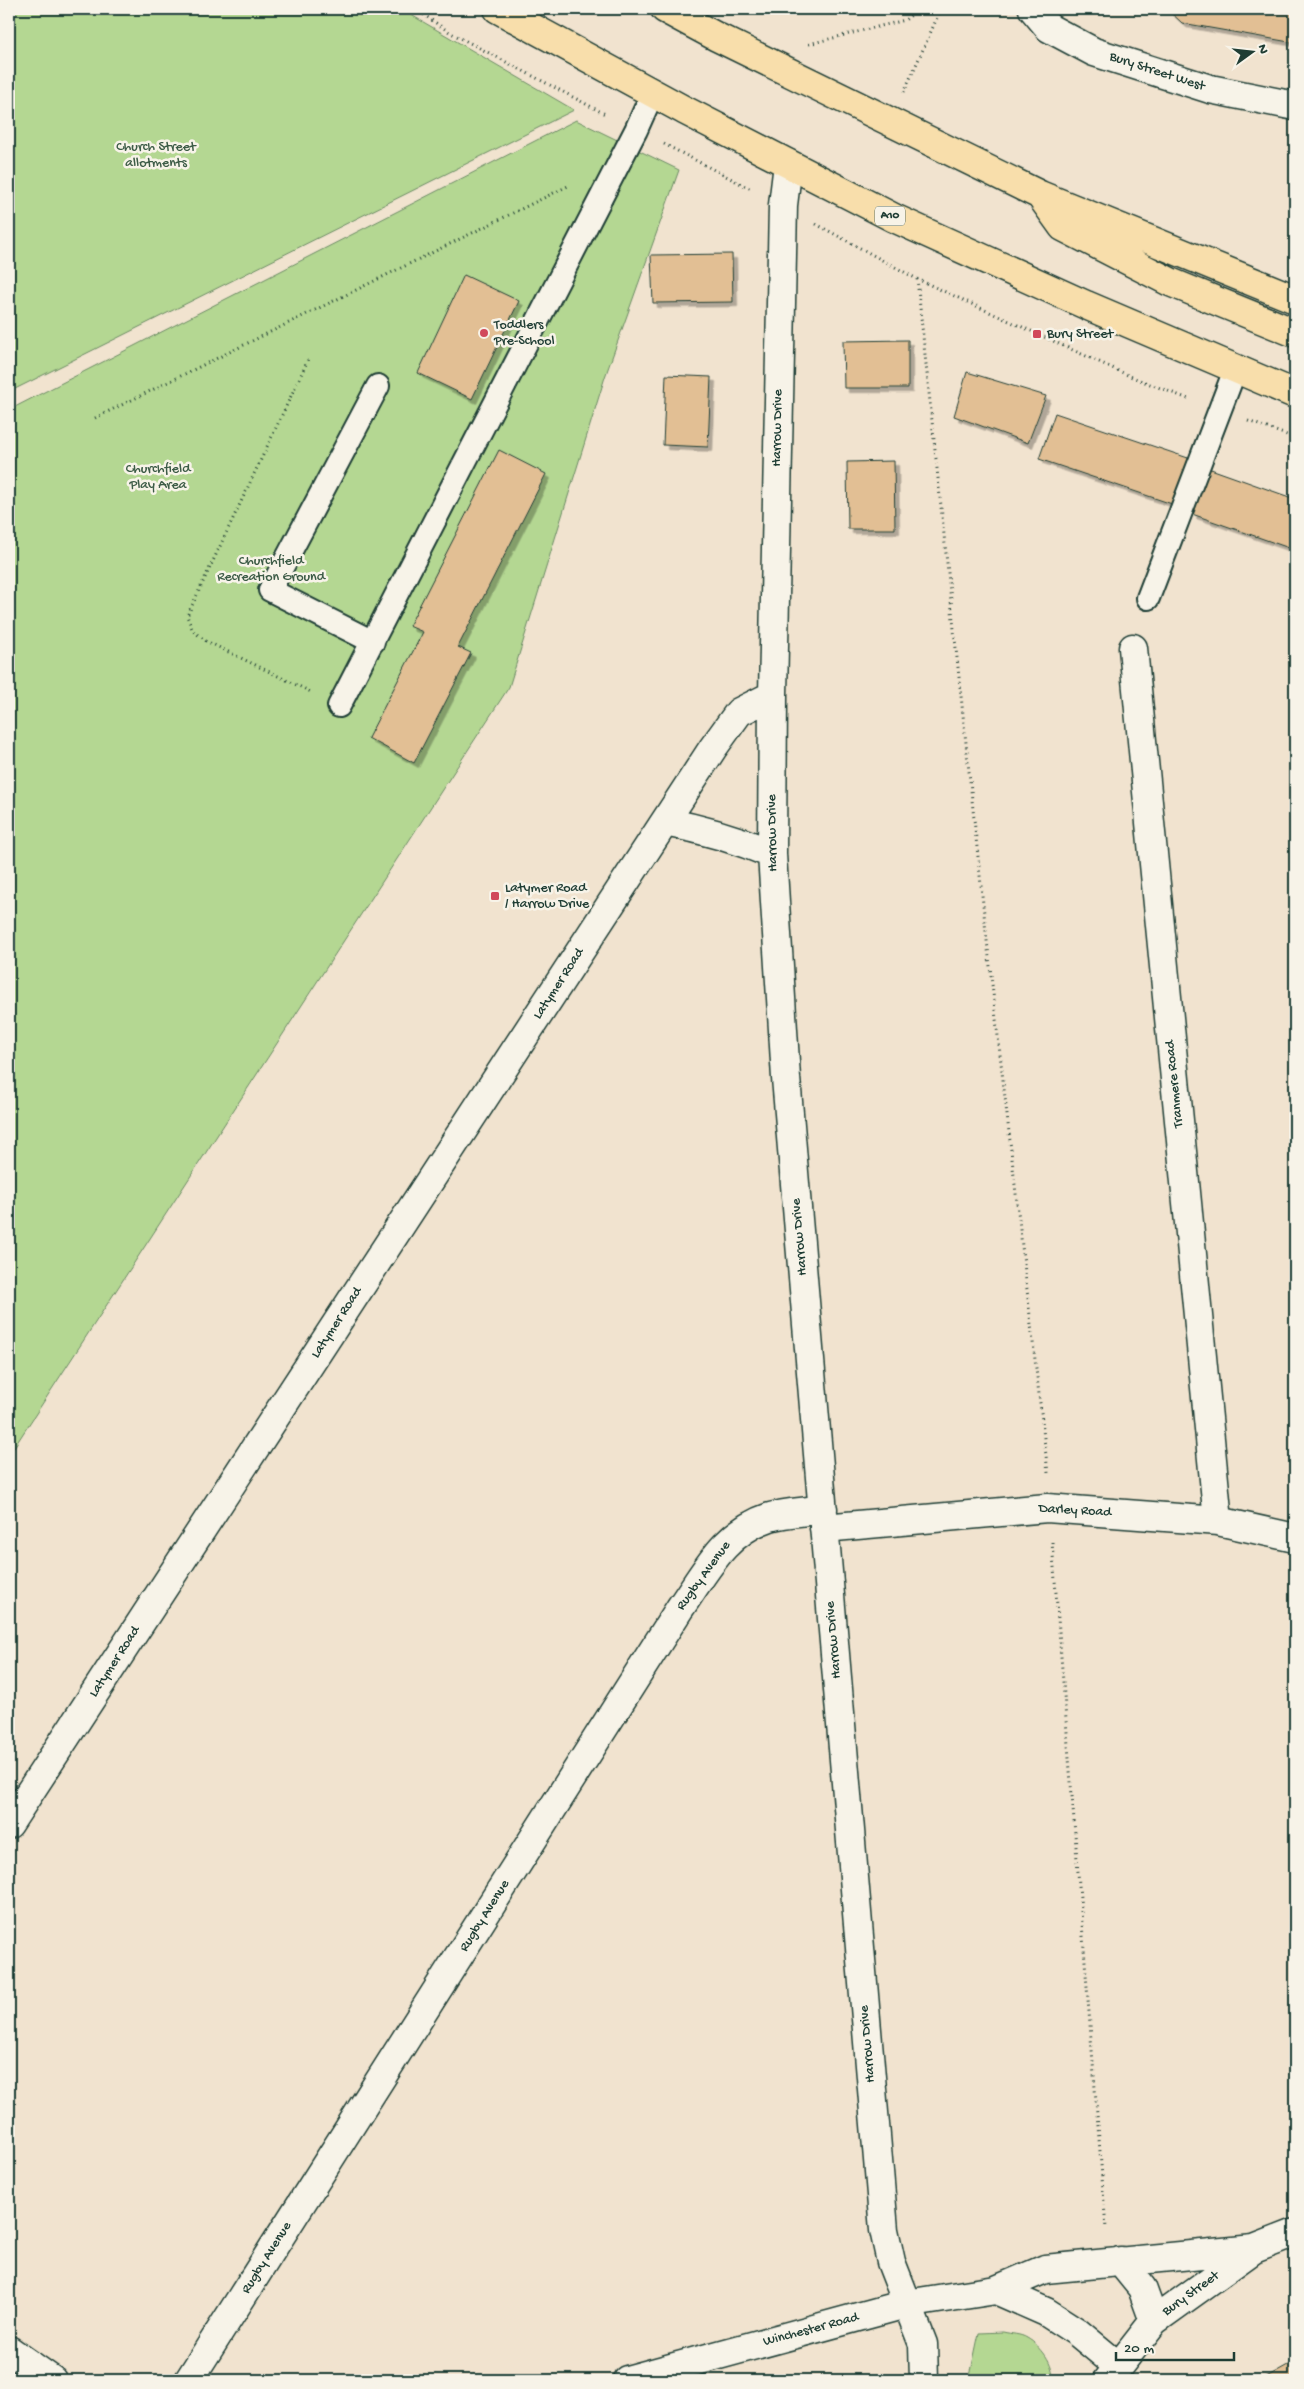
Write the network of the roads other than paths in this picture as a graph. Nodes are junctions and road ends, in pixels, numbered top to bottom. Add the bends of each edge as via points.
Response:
1 (498, 9) edge
2 (664, 9) edge
3 (1033, 9) edge
4 (653, 92) junction
5 (1295, 106) edge
6 (788, 164) junction
7 (1040, 195) junction
8 (1295, 299) edge
9 (1295, 333) edge
10 (1235, 370) junction
11 (378, 386) dead end
12 (1295, 394) edge
13 (1148, 598) dead end
14 (373, 642) junction
15 (1133, 648) dead end
16 (773, 695) junction
17 (339, 706) dead end
18 (665, 822) junction
19 (772, 854) junction
20 (824, 1518) junction
21 (1218, 1521) junction
22 (1295, 1538) edge
23 (9, 1824) edge
24 (1295, 2233) edge
25 (1254, 2248) junction
26 (1114, 2261) junction
27 (996, 2290) junction
28 (906, 2304) junction
29 (1154, 2321) junction
30 (9, 2350) edge
31 (1113, 2373) edge
32 (52, 2380) edge
33 (189, 2380) edge
34 (628, 2380) edge
35 (924, 2380) edge

1 - 4 highway, A10
2 - 7 highway
3 - 5 street, Bury Street West via 1049,28 1094,52 1210,90
4 - 6 highway, A10
4 - 14 lane
6 - 10 highway, A10 via 902,222
6 - 16 street, Harrow Drive via 782,205
7 - 8 highway
7 - 9 highway via 1062,227 1170,282
10 - 12 highway, A10
10 - 13 lane
11 - 14 lane via 270,590
14 - 17 lane
15 - 21 street, Tranmere Road
16 - 18 street, Latymer Road via 739,712
16 - 19 street, Harrow Drive
18 - 19 street via 740,840
18 - 23 street, Latymer Road
19 - 20 street, Harrow Drive via 786,1078
20 - 21 street, Darley Road via 1047,1508
20 - 28 street, Harrow Drive via 884,2230
20 - 33 street, Rugby Avenue via 771,1517 740,1530 722,1547
21 - 22 street, Darley Road
24 - 25 street, Bury Street
25 - 26 street, Winchester Road
25 - 29 street, Bury Street
26 - 27 street, Winchester Road via 1045,2269
26 - 29 street via 1142,2288
27 - 28 street, Winchester Road
27 - 31 street via 1046,2312 1077,2332
28 - 34 street, Winchester Road
28 - 35 street, Harrow Drive via 923,2344
29 - 31 street, Bury Street
30 - 32 street

